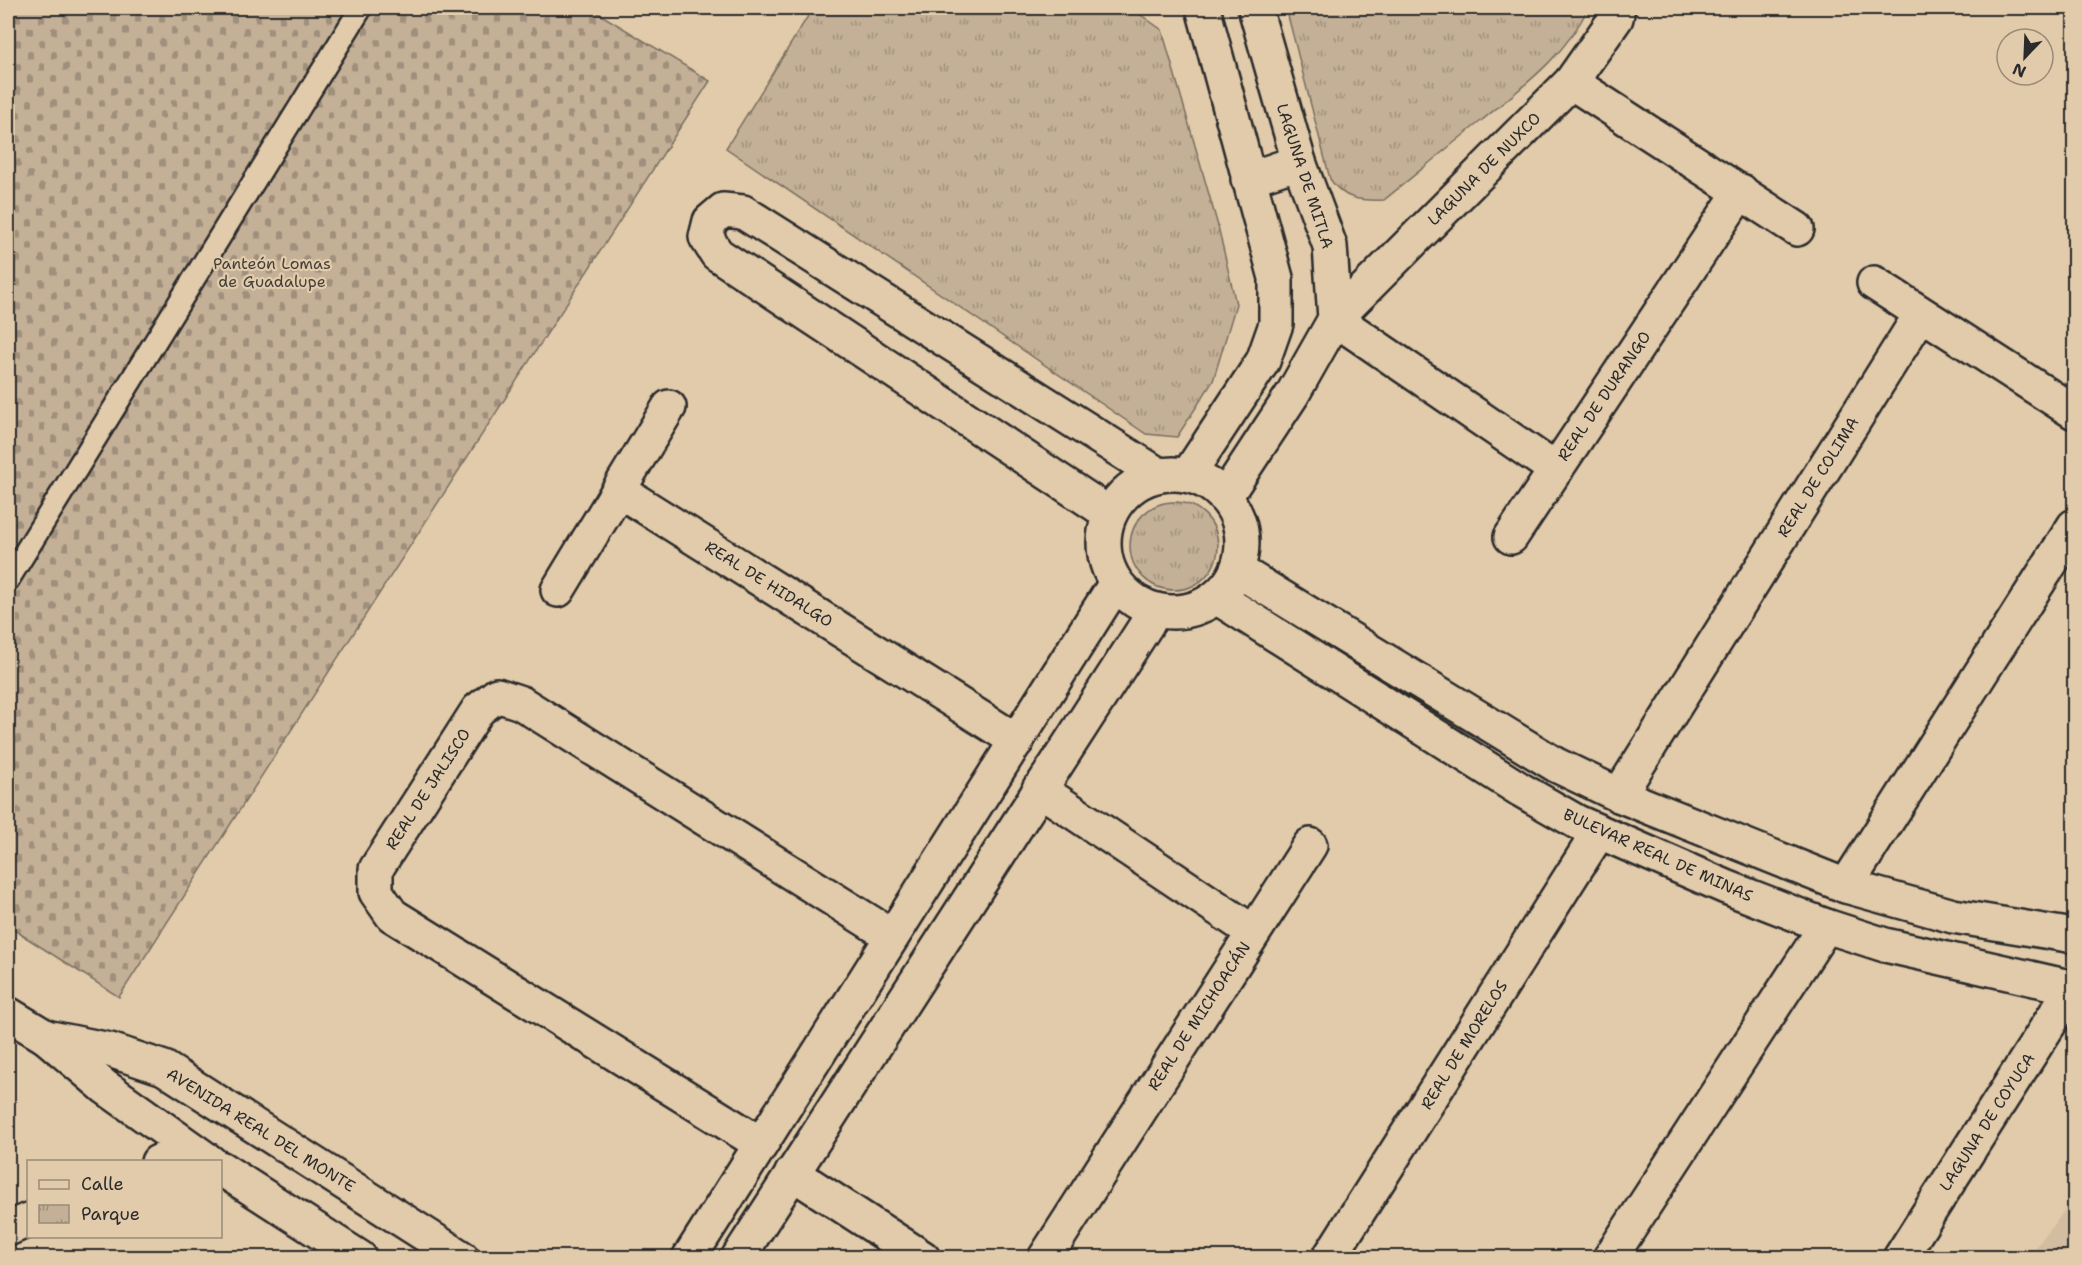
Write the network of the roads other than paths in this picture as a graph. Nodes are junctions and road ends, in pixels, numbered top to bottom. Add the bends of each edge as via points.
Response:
1 (361, 8) edge
2 (1203, 8) edge
3 (1255, 8) edge
4 (1618, 8) edge
5 (1571, 82) junction
6 (1299, 162) junction
7 (1248, 179) junction
8 (1741, 191) junction
9 (1797, 229) dead end
10 (1874, 283) dead end
11 (1921, 314) junction
12 (1335, 319) junction
13 (669, 407) dead end
14 (2074, 411) edge
15 (1556, 470) junction
16 (1174, 475) junction
17 (620, 491) junction
18 (1225, 497) junction
19 (1110, 514) junction
20 (2074, 526) edge
21 (1511, 537) dead end
22 (1237, 570) junction
23 (8, 580) edge
24 (1116, 583) junction
25 (558, 590) dead end
26 (1218, 598) junction
27 (1156, 610) junction
28 (1017, 741) junction
29 (1039, 789) junction
30 (1619, 795) junction
31 (1599, 832) junction
32 (1310, 845) dead end
33 (1846, 886) junction
34 (1826, 926) junction
35 (1254, 932) junction
36 (892, 936) junction
37 (2074, 936) edge
38 (2074, 987) edge
39 (8, 1014) edge
40 (46, 1038) junction
41 (761, 1144) junction
42 (199, 1155) edge
43 (165, 1160) edge
44 (222, 1169) edge
45 (792, 1173) junction
46 (27, 1220) edge
47 (8, 1229) edge
48 (360, 1257) edge
49 (462, 1257) edge
50 (689, 1257) edge
51 (738, 1257) edge
52 (923, 1257) edge
53 (1045, 1257) edge
54 (1329, 1257) edge
55 (1610, 1257) edge
56 (1900, 1257) edge

1 - 23 lane
2 - 7 street
3 - 6 street, LAGUNA DE MITLA
4 - 5 street, LAGUNA DE NUXCO via 1616,18
5 - 8 street
5 - 12 street, LAGUNA DE NUXCO
6 - 7 street
6 - 12 street, LAGUNA DE MITLA via 1330,246
7 - 16 street via 1276,278 1276,324 1263,361
8 - 9 street
8 - 15 street, REAL DE DURANGO
10 - 11 street
11 - 14 street
11 - 30 street, REAL DE COLIMA
12 - 15 street, REAL DE DURANGO
12 - 18 street via 1292,395
13 - 17 street
15 - 21 street
16 - 18 street via 1208,483
16 - 19 street via 1139,482 1122,495
16 - 19 street via 743,212 723,210 710,221 706,237 717,254
17 - 25 street
17 - 28 street, REAL DE HIDALGO
18 - 22 street via 1242,532
19 - 24 street via 1104,531 1104,549
20 - 33 street
22 - 26 street
22 - 30 street via 1556,765
24 - 27 street via 1127,595
24 - 28 street
26 - 27 street via 1189,610
26 - 31 street, BULEVAR REAL DE MINAS via 1521,790
27 - 29 street
28 - 36 street
29 - 35 street, REAL DE MICHOACÁN
29 - 45 street
30 - 33 street
31 - 34 street, BULEVAR REAL DE MINAS
31 - 54 street, REAL DE MORELOS
32 - 35 street
33 - 37 street via 1953,916
34 - 38 street, BULEVAR REAL DE MINAS via 1885,945
34 - 55 street
35 - 53 street, REAL DE MICHOACÁN
36 - 41 street
36 - 41 street, REAL DE JALISCO via 520,704 497,695 478,710 376,869 376,891 392,915
38 - 56 street, LAGUNA DE COYUCA
39 - 40 street, AVENIDA REAL DEL MONTE
40 - 42 street, AVENIDA REAL DEL MONTE via 105,1087
40 - 49 street, AVENIDA REAL DEL MONTE via 110,1050 164,1068
41 - 50 street
42 - 43 street
44 - 48 street
45 - 51 street
45 - 52 street
46 - 47 street

